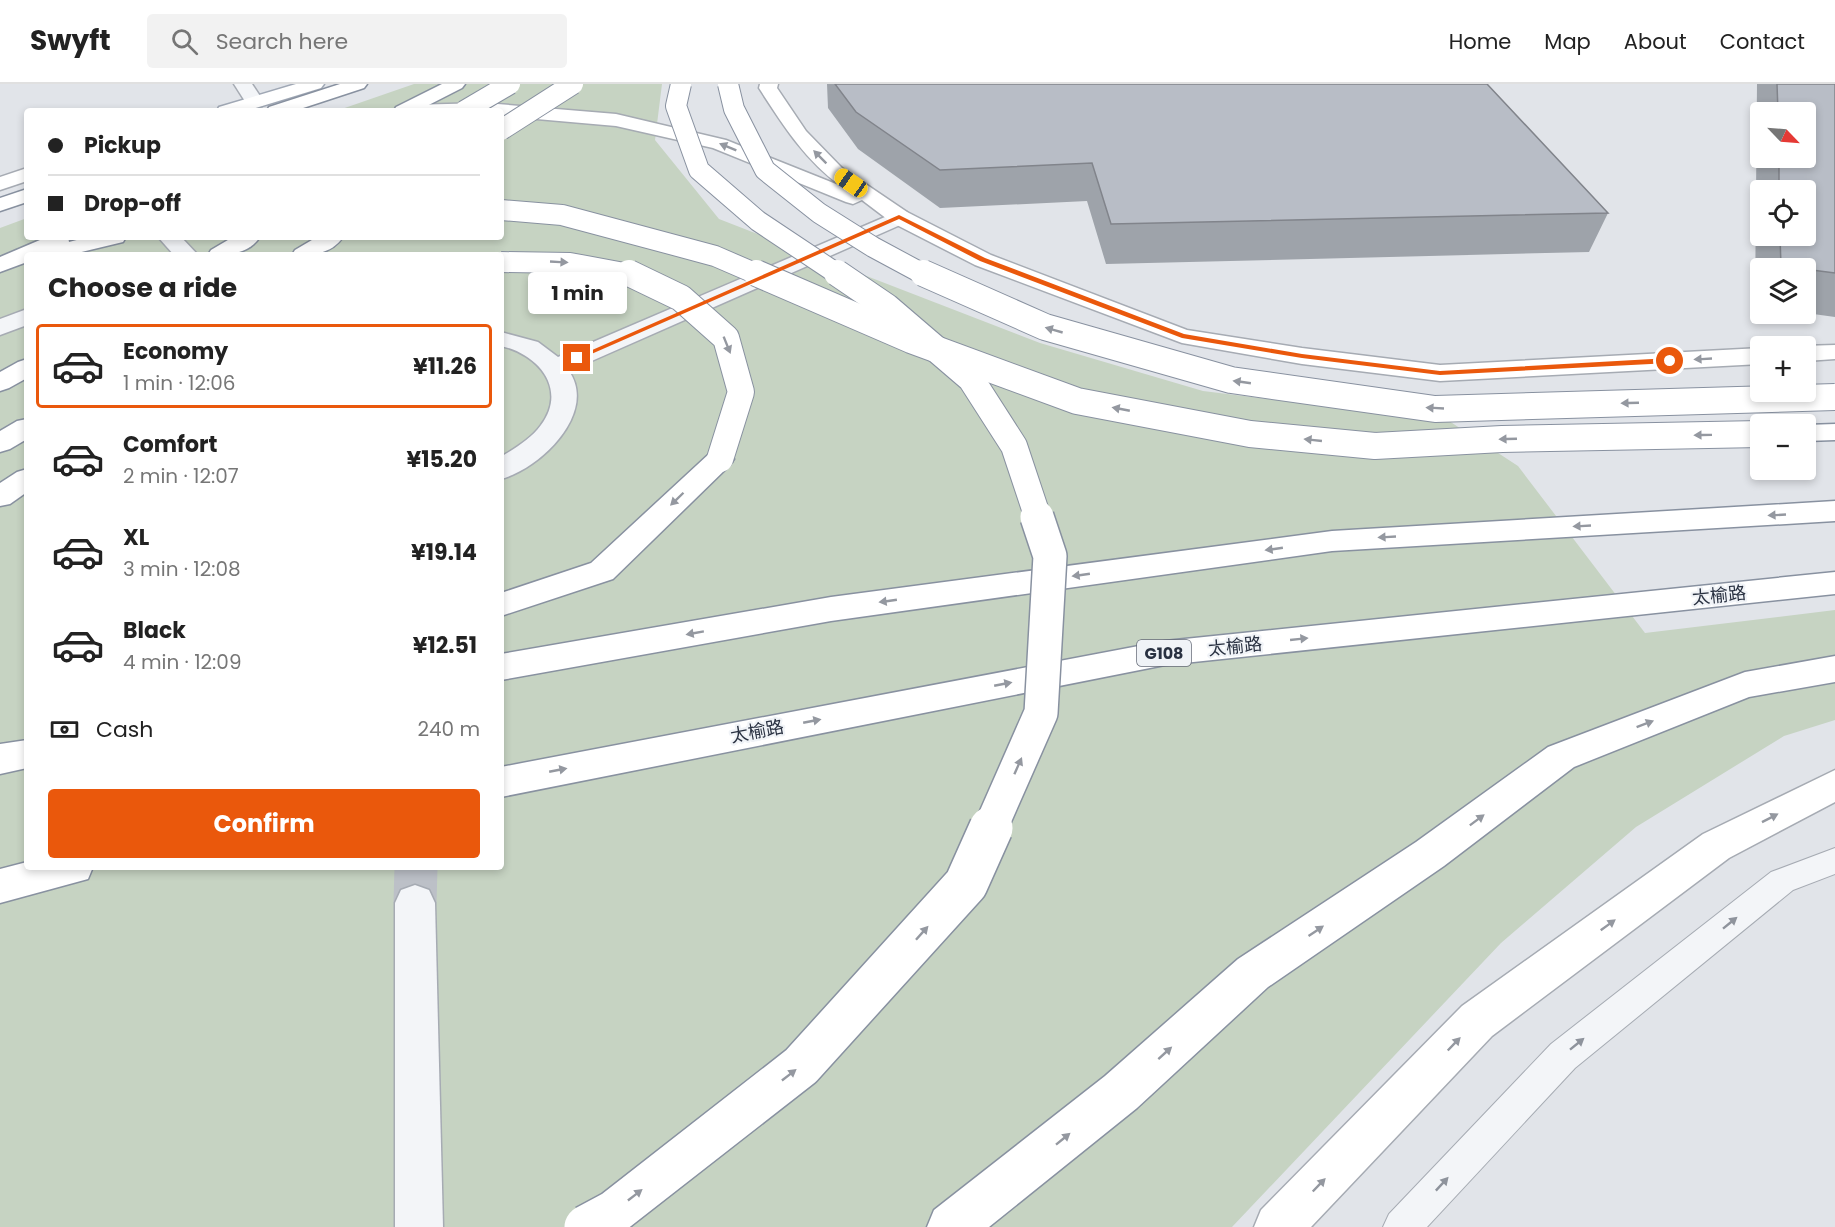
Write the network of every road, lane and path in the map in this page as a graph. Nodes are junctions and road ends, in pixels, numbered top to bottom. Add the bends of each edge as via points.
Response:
1 (243, 84) edge
2 (315, 84) edge
3 (358, 84) edge
4 (456, 84) edge
5 (510, 84) edge
6 (573, 84) edge
7 (681, 84) edge
8 (728, 84) edge
9 (769, 84) edge
10 (255, 102) junction
11 (235, 108) edge
12 (285, 108) edge
13 (409, 108) edge
14 (469, 108) edge
15 (504, 111) edge
16 (504, 128) edge
17 (24, 175) edge
18 (0, 184) edge
19 (24, 196) edge
20 (0, 205) edge
21 (504, 210) edge
22 (899, 217) junction
23 (59, 240) edge
24 (103, 240) edge
25 (244, 240) edge
26 (327, 240) edge
27 (31, 252) edge
28 (54, 252) edge
29 (224, 252) edge
30 (308, 252) edge
31 (24, 255) edge
32 (24, 260) edge
33 (504, 262) edge
34 (0, 265) edge
35 (24, 317) edge
36 (0, 328) edge
37 (504, 340) edge
38 (1835, 352) edge
39 (1816, 353) edge
40 (1750, 357) edge
41 (556, 367) junction
42 (24, 369) edge
43 (0, 383) edge
44 (1835, 397) edge
45 (24, 429) edge
46 (1835, 432) edge
47 (1816, 433) edge
48 (1750, 434) edge
49 (0, 443) edge
50 (504, 468) edge
51 (24, 480) edge
52 (0, 497) edge
53 (1835, 511) edge
54 (1835, 583) edge
55 (504, 604) edge
56 (504, 666) edge
57 (1835, 669) edge
58 (24, 754) edge
59 (0, 759) edge
60 (504, 781) edge
61 (1835, 785) edge
62 (1835, 861) edge
63 (62, 870) edge
64 (0, 886) edge
65 (415, 903) tunnel mouth
66 (1017, 1175) junction
67 (419, 1227) edge
68 (586, 1227) edge
69 (951, 1227) edge
70 (967, 1227) edge
71 (1278, 1227) edge
72 (1402, 1227) edge

1 - 10 street
2 - 10 main road
3 - 12 main road
4 - 13 main road
5 - 14 main road, bridge
6 - 16 main road, bridge
68 -> 7 main road, bridge via 614,1212 801,1066 966,884 1041,713 1050,556 1014,446 970,379 887,307 758,221 699,170 676,106
44 -> 8 main road, bridge via 1435,409 1231,380 1045,327 935,280 873,247 819,213 765,170 735,109
22 -> 9 main road via 835,172 799,135
10 - 11 main road
22 -> 15 main road via 719,144 616,120
17 - 18 main road
19 - 20 main road
48 -> 21 main road, bridge via 1502,439 1375,446 1250,434 1077,401 911,340 715,256 562,215
40 -> 22 main road via 1440,373 1302,356 1182,336 982,260
22 - 41 street
23 - 27 main road
24 - 28 main road
25 - 29 main road
26 - 30 main road
31 - 34 main road
32 - 34 main road
33 -> 55 main road, bridge via 570,263 633,274 681,298 726,338 741,392 720,459 602,571
35 - 36 street
37 - 41 street via 536,351
38 - 39 main road
41 - 50 street via 566,391 559,418 537,446
42 - 43 main road
45 - 49 main road
46 - 47 main road
51 - 52 main road
53 -> 56 main road via 1332,541 831,609
60 -> 54 main road, 太榆路 / G108 via 1165,653
66 -> 57 main road via 1121,1092 1253,973 1430,855 1561,757 1745,685
58 - 59 main road
71 -> 61 main road via 1477,1021 1716,846
72 -> 62 lane via 1563,1056 1782,881
63 - 64 main road
65 - 67 street
66 - 69 main road
66 - 70 main road

